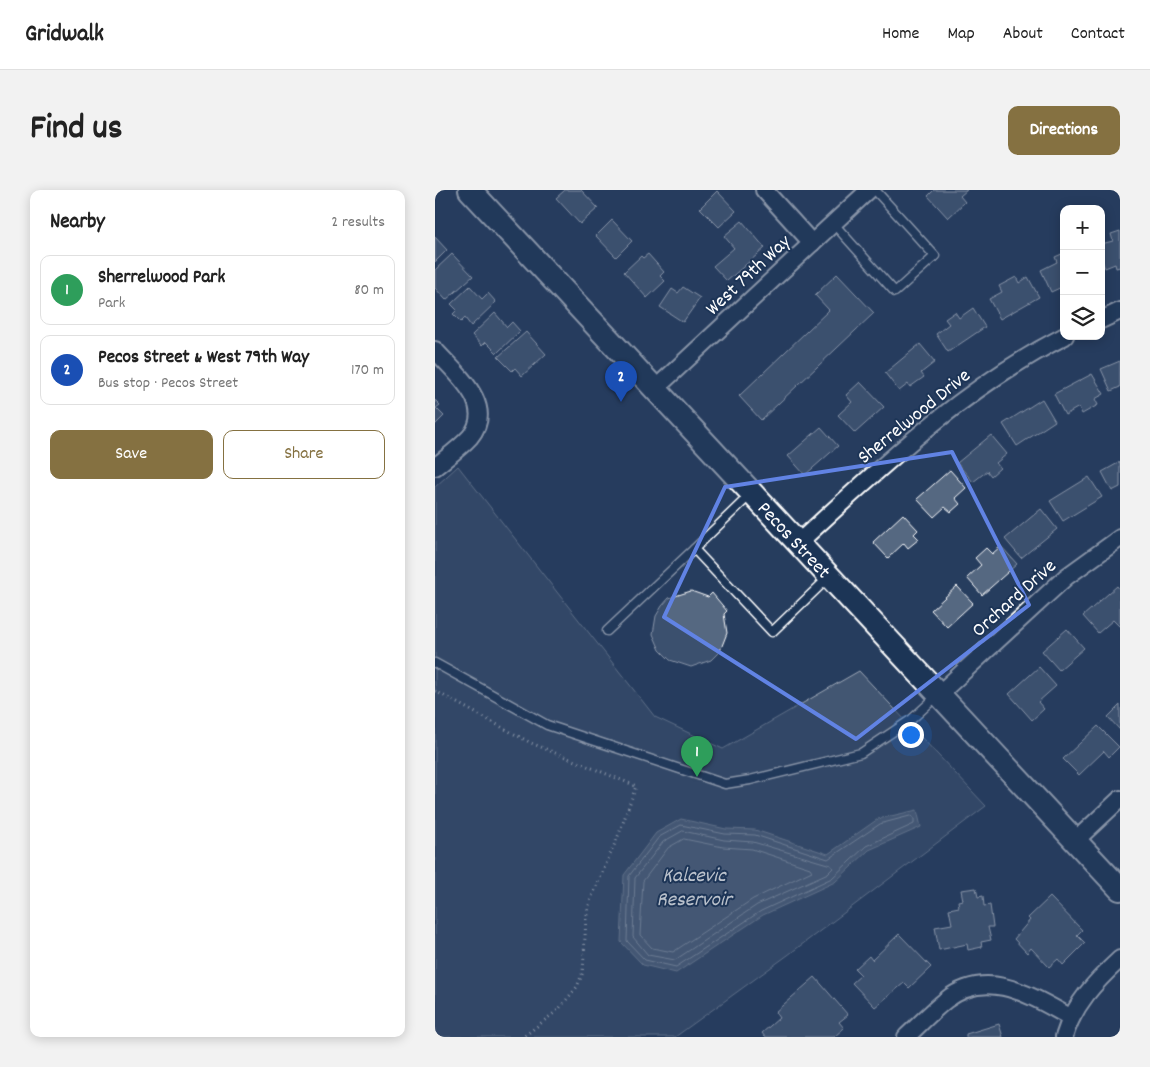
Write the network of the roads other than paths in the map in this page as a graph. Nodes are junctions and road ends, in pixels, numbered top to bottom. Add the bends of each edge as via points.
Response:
1 (470, 190) edge
2 (764, 190) edge
3 (869, 190) edge
4 (875, 190) edge
5 (833, 223) junction
6 (812, 242) junction
7 (1120, 311) edge
8 (1105, 318) edge
9 (1060, 339) edge
10 (435, 350) edge
11 (655, 389) junction
12 (435, 468) edge
13 (752, 493) junction
14 (1120, 538) edge
15 (798, 543) junction
16 (695, 549) junction
17 (830, 577) junction
18 (607, 631) dead end
19 (435, 663) edge
20 (939, 694) junction
21 (1120, 799) edge
22 (1075, 841) junction
23 (1120, 889) edge
24 (1120, 959) edge
25 (1070, 1017) junction
26 (906, 1037) edge
27 (1064, 1037) edge

1 - 11 main road, Pecos Street
2 - 6 street
3 - 5 street, West 79th Way
4 - 5 lane via 935,256 895,292
5 - 6 street, West 79th Way
6 - 11 street, West 79th Way
7 - 8 street
9 - 15 street, Sherrelwood Drive via 996,375 957,403
10 - 12 street via 472,391 479,419 470,436
11 - 13 main road, Pecos Street
13 - 15 main road, Pecos Street
13 - 16 lane
14 - 20 street, Orchard Drive via 1066,577
15 - 17 main road, Pecos Street
16 - 17 lane via 772,632
16 - 18 lane
17 - 20 main road, Pecos Street
19 - 20 lane via 547,725 725,784 861,753 911,719
20 - 22 main road, Pecos Street
21 - 22 street
22 - 23 main road, Pecos Street
24 - 25 street via 1085,994
25 - 26 street via 1016,989 998,985 979,986 947,1000
25 - 27 street

